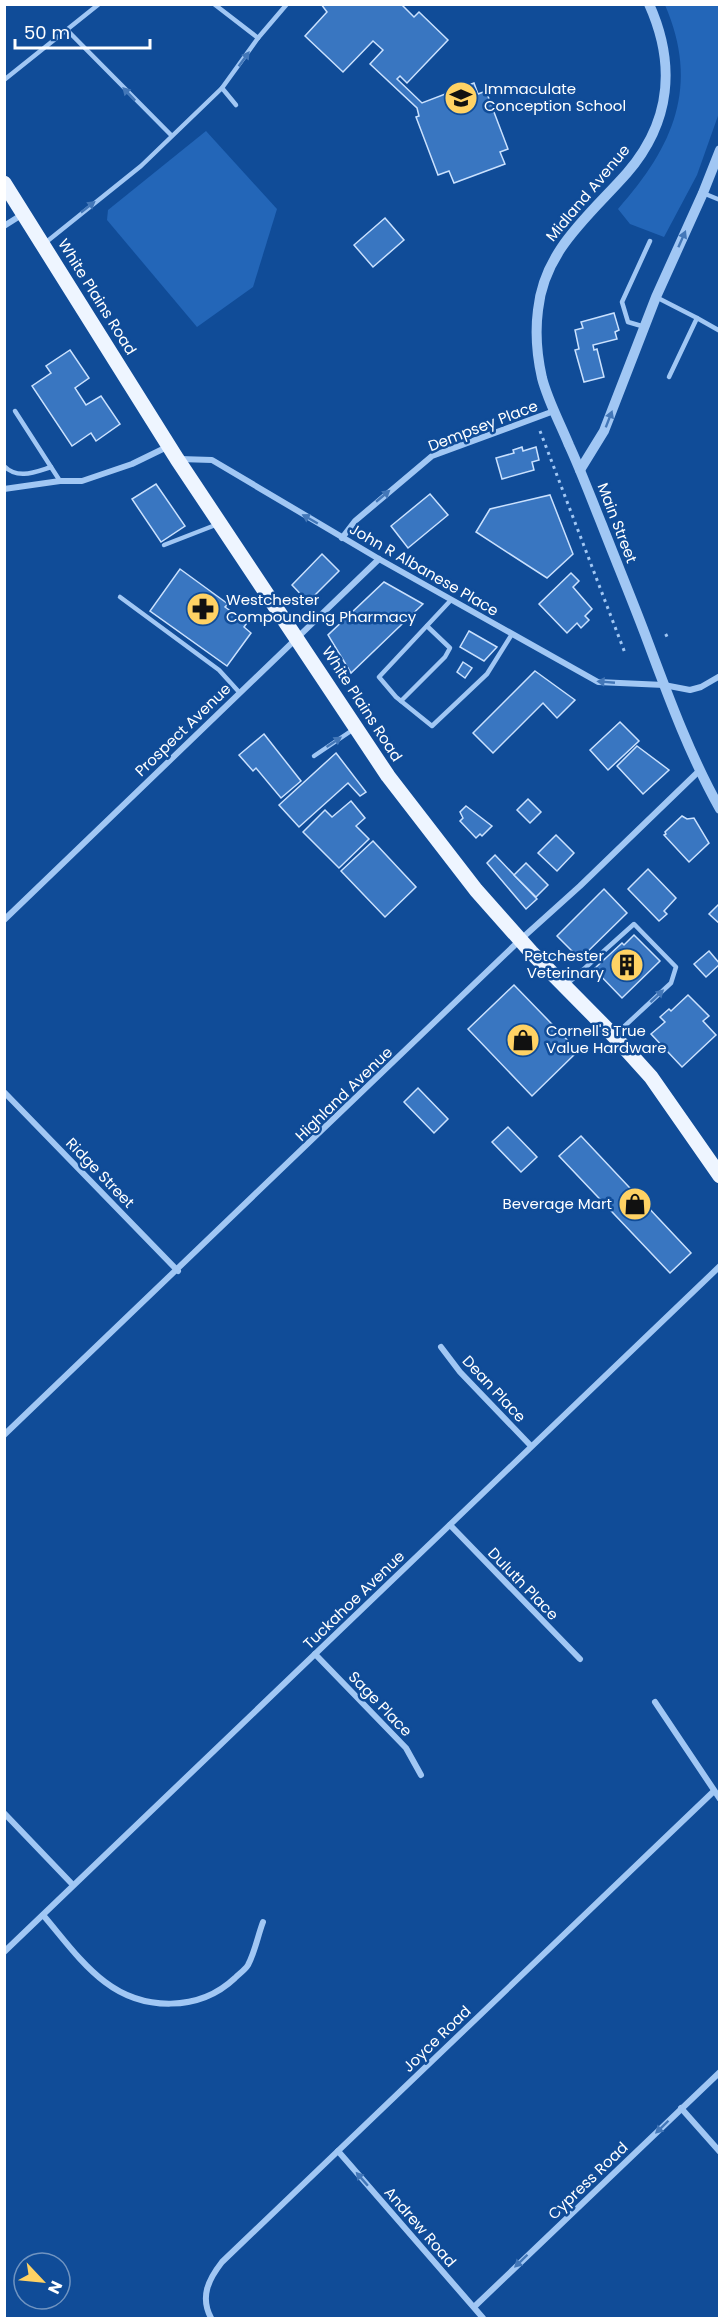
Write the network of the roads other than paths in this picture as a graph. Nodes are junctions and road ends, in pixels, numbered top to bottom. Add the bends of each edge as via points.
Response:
1 (99, 4) edge
2 (214, 4) edge
3 (287, 4) edge
4 (648, 4) edge
5 (67, 30) junction
6 (258, 38) junction
7 (4, 80) edge
8 (222, 88) junction
9 (236, 105) dead end
10 (171, 135) junction
11 (720, 150) edge
12 (4, 183) edge
13 (703, 193) junction
14 (720, 200) edge
15 (24, 214) junction
16 (4, 226) edge
17 (650, 241) dead end
18 (43, 244) junction
19 (656, 297) junction
20 (697, 318) junction
21 (645, 327) junction
22 (720, 331) edge
23 (669, 377) dead end
24 (15, 411) dead end
25 (554, 411) junction
26 (173, 452) junction
27 (4, 466) edge
28 (51, 467) junction
29 (580, 470) junction
30 (60, 481) junction
31 (4, 489) edge
32 (221, 523) junction
33 (342, 538) junction
34 (164, 545) dead end
35 (379, 560) junction
36 (120, 597) dead end
37 (451, 600) junction
38 (427, 626) junction
39 (512, 634) junction
40 (297, 638) junction
41 (720, 676) edge
42 (664, 685) junction
43 (239, 692) junction
44 (401, 701) junction
45 (355, 728) junction
46 (314, 756) dead end
47 (700, 770) junction
48 (720, 809) edge
49 (4, 920) edge
50 (520, 940) junction
51 (565, 985) junction
52 (614, 1036) junction
53 (4, 1092) edge
54 (720, 1176) edge
55 (720, 1266) edge
56 (178, 1270) junction
57 (441, 1347) dead end
58 (4, 1435) edge
59 (531, 1446) junction
60 (450, 1525) junction
61 (315, 1654) junction
62 (580, 1659) dead end
63 (655, 1702) dead end
64 (421, 1775) dead end
65 (714, 1791) junction
66 (720, 1799) edge
67 (4, 1813) edge
68 (73, 1885) junction
69 (43, 1914) junction
70 (263, 1922) dead end
71 (4, 1952) edge
72 (720, 2072) edge
73 (681, 2108) junction
74 (338, 2151) junction
75 (720, 2152) edge
76 (474, 2307) junction
77 (211, 2319) edge
78 (483, 2319) edge

1 - 5 lane
2 - 6 lane
3 - 6 lane
4 - 25 street, Midland Avenue via 659,28 667,86 653,133 644,151 556,253 541,295 536,332 538,354
5 - 7 lane
10 -> 5 lane
8 -> 6 lane
8 - 9 lane
8 - 10 lane
18 -> 10 lane via 141,166
11 - 13 street, Main Street
12 - 15 main road, White Plains Road
13 - 14 lane
19 -> 13 street, Main Street
15 - 16 street
15 - 18 main road, White Plains Road
17 - 21 lane via 622,302 628,322
18 - 26 main road, White Plains Road
19 - 20 lane
19 - 21 street, Main Street
20 - 22 lane
20 - 23 lane
29 -> 21 street, Main Street via 604,431
24 - 28 lane
25 - 29 street, Midland Avenue
33 -> 25 street, Dempsey Place via 355,521 432,456
26 - 30 street via 82,481
26 - 32 main road, White Plains Road
33 -> 26 street, John R Albanese Place via 212,460
27 - 28 lane via 25,475
28 - 30 lane
29 - 42 street, Main Street
30 - 31 street
32 - 34 lane
32 - 40 main road, White Plains Road
33 - 35 street, John R Albanese Place
35 - 37 street, John R Albanese Place
35 - 40 street, Prospect Avenue
36 - 43 lane via 219,670
37 - 38 lane
37 - 39 street, John R Albanese Place
38 - 44 lane via 379,677
38 - 44 lane via 450,648
42 -> 39 street, John R Albanese Place via 598,682
39 - 44 lane via 487,674 432,726
40 - 43 street, Prospect Avenue
40 - 45 main road, White Plains Road
41 - 42 street, John R Albanese Place via 690,690
42 - 47 street, Main Street
43 - 49 street, Prospect Avenue
46 -> 45 lane
45 - 50 main road, White Plains Road via 417,815
47 - 48 street, Main Street
47 - 50 street, Highland Avenue
50 - 51 main road, White Plains Road
50 - 56 street, Highland Avenue
51 - 52 main road, White Plains Road
52 -> 51 lane via 671,982 676,967 634,924
52 - 54 main road, White Plains Road via 651,1077
53 - 56 street, Ridge Street
55 - 59 street, Tuckahoe Avenue
56 - 58 street, Highland Avenue
57 - 59 street, Dean Place
59 - 60 street, Tuckahoe Avenue
60 - 61 street, Tuckahoe Avenue
60 - 62 street, Duluth Place
61 - 64 street, Sage Place via 406,1748
61 - 68 street, Tuckahoe Avenue
63 - 65 street
65 - 66 street
65 - 74 street, Joyce Road
67 - 68 street
68 - 69 street, Tuckahoe Avenue
69 - 70 street via 104,1981 126,1995 150,2003 175,2004 202,1998 227,1985 247,1966
69 - 71 street, Tuckahoe Avenue
72 - 73 street, Cypress Road
73 - 75 street
73 -> 76 street, Cypress Road
76 -> 74 street, Andrew Road
74 - 77 street, Joyce Road via 222,2262 206,2289
76 - 78 street, Andrew Road

